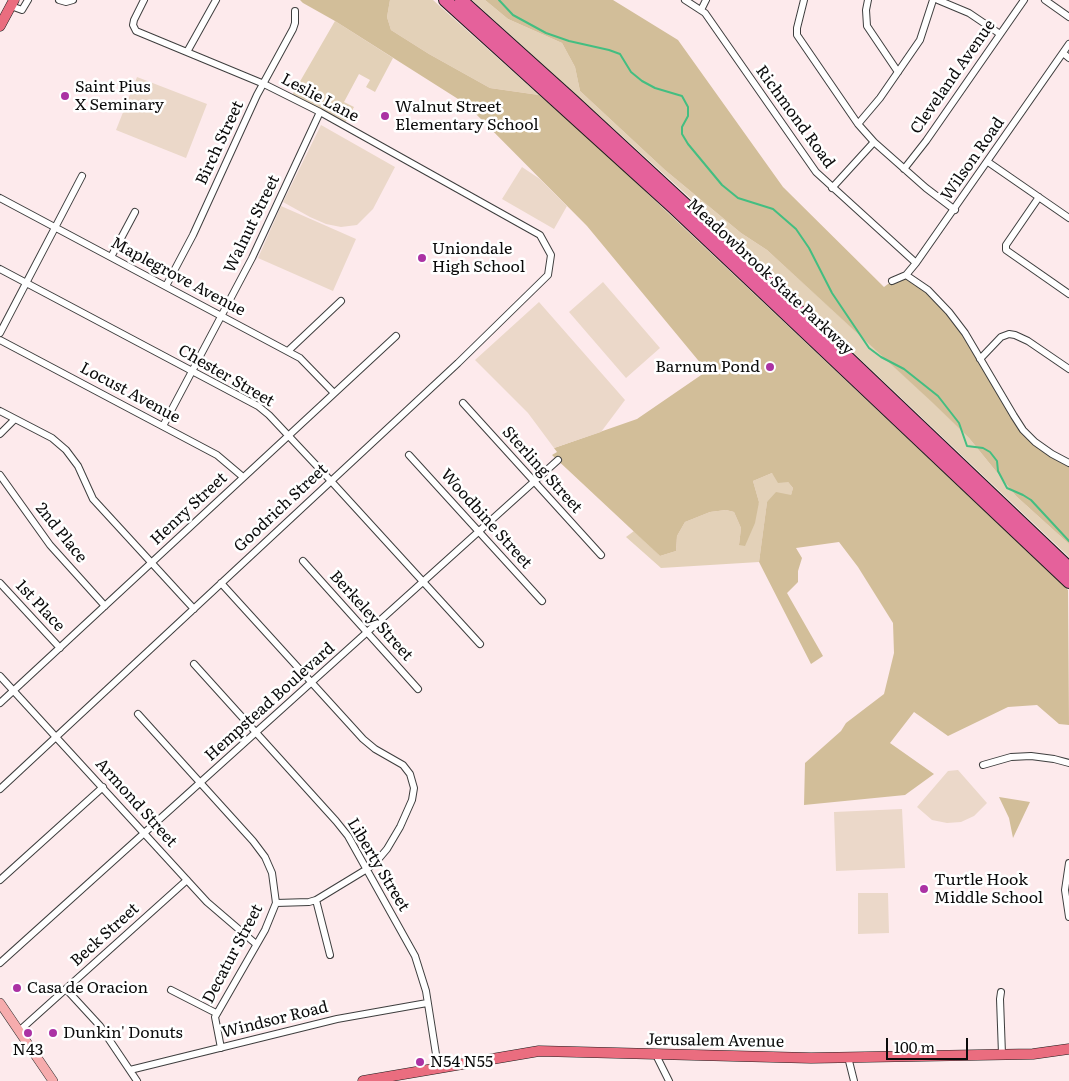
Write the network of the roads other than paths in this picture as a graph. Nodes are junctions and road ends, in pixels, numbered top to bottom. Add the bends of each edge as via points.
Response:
1 (28, 0) edge
2 (59, 0) edge
3 (73, 0) edge
4 (144, 0) edge
5 (216, 0) edge
6 (445, 0) edge
7 (461, 0) edge
8 (685, 0) edge
9 (706, 0) edge
10 (804, 0) edge
11 (868, 0) edge
12 (933, 0) edge
13 (938, 0) edge
14 (1024, 0) edge
15 (1044, 0) edge
16 (12, 3) edge
17 (701, 10) junction
18 (295, 11) dead end
19 (1069, 17) edge
20 (0, 26) edge
21 (1000, 34) junction
22 (1069, 44) edge
23 (187, 52) junction
24 (1063, 54) junction
25 (1069, 58) edge
26 (898, 72) junction
27 (264, 84) junction
28 (320, 112) junction
29 (858, 124) junction
30 (874, 142) junction
31 (988, 162) junction
32 (904, 168) junction
33 (82, 176) dead end
34 (832, 188) junction
35 (1039, 197) junction
36 (0, 198) edge
37 (955, 210) junction
38 (135, 212) dead end
39 (1069, 218) edge
40 (55, 228) junction
41 (540, 235) joint
42 (111, 257) junction
43 (916, 263) junction
44 (0, 269) edge
45 (906, 275) junction
46 (892, 281) dead end
47 (26, 283) junction
48 (166, 286) junction
49 (1069, 294) edge
50 (341, 301) dead end
51 (221, 316) junction
52 (0, 333) edge
53 (396, 336) dead end
54 (0, 340) edge
55 (288, 351) junction
56 (980, 359) junction
57 (1069, 369) edge
58 (192, 371) junction
59 (334, 393) junction
60 (463, 402) dead end
61 (0, 411) edge
62 (15, 419) junction
63 (163, 426) junction
64 (0, 434) edge
65 (289, 435) junction
66 (409, 455) dead end
67 (558, 460) dead end
68 (1069, 463) edge
69 (0, 475) edge
70 (243, 477) junction
71 (331, 481) junction
72 (534, 481) junction
73 (479, 532) junction
74 (601, 555) dead end
75 (303, 561) dead end
76 (151, 563) junction
77 (1069, 568) edge
78 (423, 582) junction
79 (1069, 582) edge
80 (0, 583) edge
81 (222, 583) junction
82 (542, 601) dead end
83 (105, 606) junction
84 (194, 609) junction
85 (367, 632) junction
86 (480, 644) dead end
87 (60, 648) junction
88 (194, 664) dead end
89 (0, 676) edge
90 (312, 682) junction
91 (418, 689) dead end
92 (14, 691) junction
93 (0, 704) edge
94 (138, 714) dead end
95 (256, 733) junction
96 (56, 736) junction
97 (1069, 763) edge
98 (983, 765) dead end
99 (200, 783) junction
100 (102, 787) junction
101 (0, 789) edge
102 (145, 833) junction
103 (1069, 863) edge
104 (367, 869) junction
105 (0, 880) edge
106 (187, 880) junction
107 (316, 900) junction
108 (276, 903) junction
109 (1069, 918) edge
110 (256, 944) junction
111 (330, 955) dead end
112 (0, 963) edge
113 (66, 989) junction
114 (171, 990) dead end
115 (1001, 992) dead end
116 (0, 1003) edge
117 (427, 1003) junction
118 (216, 1013) junction
119 (19, 1031) junction
120 (221, 1048) junction
121 (1069, 1049) edge
122 (1002, 1054) junction
123 (656, 1055) junction
124 (848, 1057) junction
125 (438, 1067) junction
126 (130, 1070) junction
127 (52, 1081) edge
128 (137, 1081) edge
129 (363, 1081) edge
130 (669, 1081) edge
131 (854, 1081) edge

1 - 16 street via 22,10
2 - 3 street
4 - 23 street, Leslie Lane via 134,20 136,31
5 - 23 street
6 - 79 highway, Meadowbrook State Parkway via 680,214
7 - 77 highway, Meadowbrook State Parkway via 716,233
8 - 17 street, Richmond Road
9 - 17 street
10 - 29 street via 797,35
11 - 26 street via 867,26
12 - 26 street via 920,40
13 - 21 street via 969,13
14 - 21 street, Cleveland Avenue
15 - 19 street
16 - 20 main road
17 - 34 street, Richmond Road via 809,164
18 - 27 street, Birch Street via 293,30
21 - 32 street, Cleveland Avenue
22 - 24 street, Wilson Road
23 - 27 street, Leslie Lane
24 - 25 street
24 - 31 street, Wilson Road
26 - 29 street
27 - 28 street, Leslie Lane
27 - 48 street, Birch Street
28 - 41 street, Leslie Lane
28 - 51 street, Walnut Street via 252,258
29 - 30 street
30 - 32 street
30 - 34 street
31 - 35 street
31 - 37 street, Wilson Road
32 - 37 street
33 - 40 street
34 - 43 street, Richmond Road
35 - 39 street
35 - 49 street via 1006,245 1006,250
36 - 40 street, Maplegrove Avenue
37 - 43 street, Wilson Road
38 - 42 street
40 - 42 street, Maplegrove Avenue
40 - 47 street
41 - 71 street, Goodrich Street via 551,255 548,275 458,364
42 - 48 street, Maplegrove Avenue
43 - 45 street, Wilson Road
44 - 47 street, Chester Street
45 - 46 street, Wilson Road
45 - 56 street via 928,290 949,312
47 - 52 street
47 - 58 street, Chester Street
48 - 51 street, Maplegrove Avenue
50 - 55 street
51 - 55 street, Maplegrove Avenue
51 - 58 street, Walnut Street
53 - 59 street, Henry Street
54 - 63 street, Locust Avenue
55 - 59 street, Maplegrove Avenue via 306,363
56 - 57 street via 1001,337 1009,334 1028,341
56 - 68 street via 1023,430 1035,442
58 - 63 street, Walnut Street
58 - 65 street, Chester Street via 258,406
59 - 65 street, Henry Street
60 - 72 street, Sterling Street
61 - 62 street
62 - 64 street
62 - 76 street via 52,438 66,450 78,466 93,499
63 - 70 street, Locust Avenue via 217,455
65 - 70 street, Henry Street
65 - 71 street, Chester Street
66 - 73 street, Woodbine Street
67 - 72 street, Hempstead Boulevard
69 - 83 street, 2nd Place via 50,546
70 - 76 street, Henry Street
71 - 78 street, Chester Street
71 - 81 street, Goodrich Street
72 - 73 street, Hempstead Boulevard
72 - 74 street, Sterling Street
73 - 78 street, Hempstead Boulevard
73 - 82 street, Woodbine Street
75 - 85 street, Berkeley Street
76 - 83 street, Henry Street
76 - 84 street
78 - 85 street, Hempstead Boulevard
78 - 86 street, Chester Street
80 - 87 street, 1st Place
81 - 84 street, Goodrich Street
81 - 90 street
83 - 87 street, Henry Street
84 - 96 street, Goodrich Street
85 - 90 street, Hempstead Boulevard
85 - 91 street, Berkeley Street
87 - 92 street, Henry Street
88 - 95 street, Liberty Street
89 - 92 street, Armond Street
90 - 95 street, Hempstead Boulevard
90 - 104 street via 363,739 403,765 412,781 412,800 400,827 388,849
92 - 93 street, Henry Street
92 - 96 street, Armond Street
94 - 99 street, Decatur Street
95 - 99 street, Hempstead Boulevard
95 - 104 street, Liberty Street via 336,821
96 - 100 street, Armond Street
96 - 101 street, Goodrich Street
97 - 98 street via 1031,756 1011,757
99 - 102 street, Hempstead Boulevard
99 - 108 street, Decatur Street via 265,857 272,873
100 - 102 street, Armond Street
100 - 105 street
102 - 106 street, Armond Street
102 - 112 street, Hempstead Boulevard
103 - 109 street via 1065,890
104 - 107 street
104 - 117 street, Liberty Street via 415,956
106 - 110 street, Armond Street via 207,902
106 - 113 street, Beck Street
107 - 108 street
107 - 111 street
108 - 110 street, Decatur Street
110 - 118 street, Decatur Street
113 - 119 street, Beck Street
113 - 126 street via 100,1026
114 - 118 street
115 - 122 street
116 - 119 main road
117 - 120 street, Windsor Road via 337,1019
117 - 125 street, Liberty Street
118 - 120 street, Decatur Street
119 - 127 main road
120 - 126 street, Windsor Road
121 - 122 main road, Jerusalem Avenue
122 - 124 main road, Jerusalem Avenue
123 - 124 main road, Jerusalem Avenue
123 - 125 main road, Jerusalem Avenue via 539,1051
123 - 130 street
124 - 131 street
125 - 129 main road, Jerusalem Avenue
126 - 128 street

